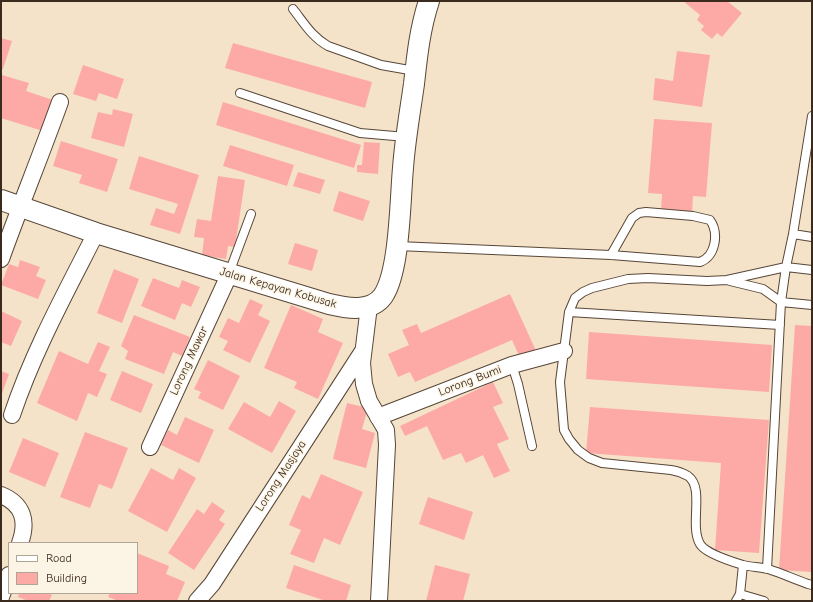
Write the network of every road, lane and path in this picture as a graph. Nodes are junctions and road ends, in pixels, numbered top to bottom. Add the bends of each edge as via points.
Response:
1 (429, 1) edge
2 (293, 9) dead end
3 (415, 71) junction
4 (240, 93) dead end
5 (60, 102) dead end
6 (812, 116) edge
7 (406, 137) junction
8 (1, 200) edge
9 (20, 206) junction
10 (250, 214) dead end
11 (96, 233) junction
12 (793, 234) junction
13 (812, 237) edge
14 (397, 246) junction
15 (611, 255) junction
16 (1, 259) edge
17 (786, 267) junction
18 (812, 270) edge
19 (229, 274) junction
20 (726, 280) junction
21 (781, 302) junction
22 (812, 305) edge
23 (369, 306) junction
24 (569, 312) junction
25 (780, 325) junction
26 (363, 350) junction
27 (564, 351) junction
28 (512, 365) junction
29 (12, 415) dead end
30 (378, 417) junction
31 (532, 446) dead end
32 (150, 447) dead end
33 (1, 495) edge
34 (20, 542) edge
35 (743, 565) junction
36 (767, 569) junction
37 (8, 578) edge
38 (812, 585) edge
39 (1, 597) edge
40 (738, 597) edge
41 (197, 601) edge
42 (379, 601) edge
43 (764, 601) edge

1 - 3 street
2 - 3 lane via 311,33 328,46 381,65
3 - 7 street
4 - 7 lane via 360,134
5 - 9 street
6 - 12 lane
7 - 14 street
8 - 9 street, Jalan Kepayan Kobusak
9 - 11 street, Jalan Kepayan Kobusak
9 - 16 street
10 - 19 lane
11 - 19 street, Jalan Kepayan Kobusak
11 - 29 street via 39,350
12 - 13 lane
12 - 17 lane
14 - 15 lane
14 - 23 street via 391,280 382,296
15 - 15 lane via 632,218 639,213 693,216 710,220 714,226 714,243 710,255 700,262
17 - 18 lane
17 - 20 lane
17 - 21 lane
19 - 23 street, Jalan Kepayan Kobusak via 329,304 357,308
19 - 32 street, Lorong Mawar
20 - 21 lane via 763,289
20 - 24 lane via 648,278 607,283 583,292 575,298
21 - 22 lane
21 - 25 lane
23 - 26 street, Lorong Masjaya
24 - 25 lane
24 - 27 lane
25 - 36 lane
26 - 30 street, Lorong Masjaya via 365,392
26 - 41 street, Lorong Masjaya via 212,584
27 - 28 street, Lorong Bumi
27 - 35 lane via 560,382 564,430 578,450 602,463 671,470 690,477 696,492 695,527 700,544 708,552
28 - 30 street, Lorong Bumi
28 - 31 lane
30 - 42 street, Lorong Masjaya via 386,430 387,445
33 - 34 street via 16,504 21,511 24,527
35 - 36 lane
35 - 40 lane
36 - 38 lane
37 - 39 street
40 - 43 lane

